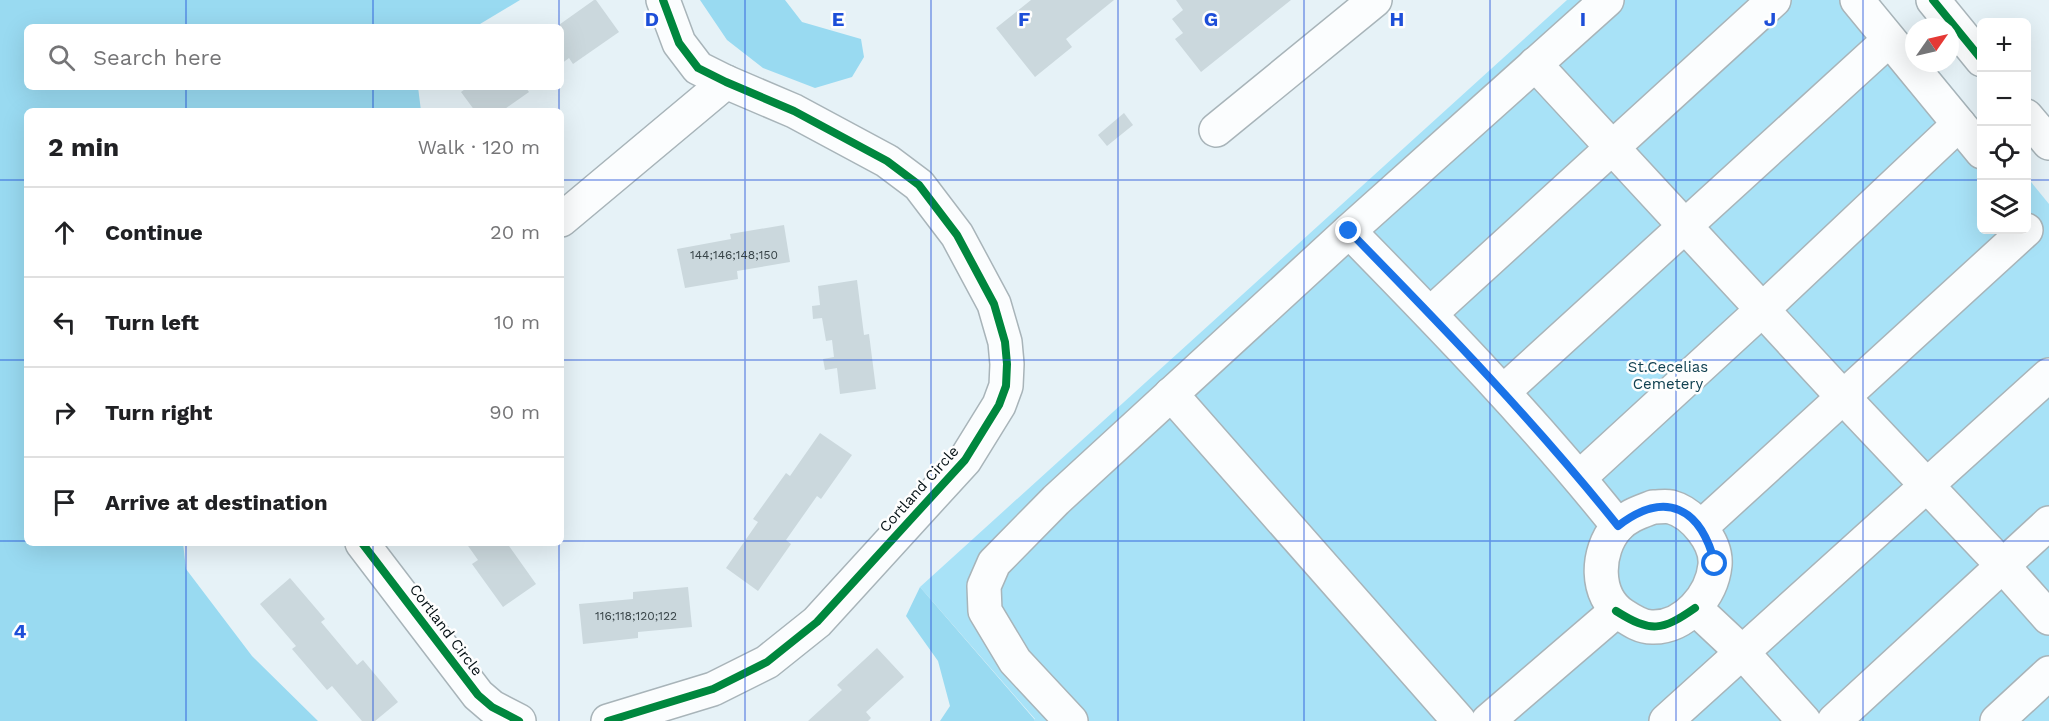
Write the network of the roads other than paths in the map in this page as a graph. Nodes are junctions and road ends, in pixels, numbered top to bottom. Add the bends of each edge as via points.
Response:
1 (663, 0) edge
2 (1375, 0) edge
3 (1607, 0) edge
4 (1774, 0) edge
5 (1857, 0) edge
6 (1933, 0) edge
7 (1888, 40) junction
8 (1977, 54) edge
9 (1535, 64) junction
10 (726, 82) junction
11 (2031, 122) edge
12 (1959, 124) junction
13 (1216, 130) dead end
14 (2049, 143) edge
15 (1977, 146) edge
16 (1614, 148) junction
17 (564, 217) edge
18 (1685, 224) junction
19 (2033, 225) edge
20 (1349, 231) junction
21 (1763, 309) junction
22 (1430, 314) junction
23 (2049, 375) edge
24 (1503, 392) junction
25 (1171, 394) junction
26 (1844, 398) junction
27 (1580, 478) junction
28 (1926, 486) junction
29 (2049, 524) edge
30 (1618, 526) junction
31 (1701, 527) junction
32 (364, 546) edge
33 (2003, 566) junction
34 (1695, 608) junction
35 (1616, 611) junction
36 (2049, 618) edge
37 (1742, 652) junction
38 (2049, 673) edge
39 (519, 721) edge
40 (608, 721) edge
41 (1071, 721) edge
42 (1460, 721) edge
43 (1488, 721) edge
44 (1666, 721) edge
45 (1804, 721) edge
46 (1834, 721) edge
47 (1997, 721) edge

1 - 10 street, Cortland Circle via 680,43 698,68
2 - 13 street
3 - 9 street
4 - 16 street
5 - 7 street
6 - 8 street
7 - 12 street
7 - 18 street
9 - 16 street
9 - 20 street
10 - 17 street
10 - 40 street, Cortland Circle via 794,111 876,155 919,185 957,235 994,304 1005,342 1006,386 999,405 965,460 818,622 767,662 712,689
11 - 14 street
12 - 15 street
12 - 21 street
16 - 18 street
16 - 22 street
18 - 21 street
18 - 24 street
19 - 26 street
20 - 22 street
20 - 25 street
21 - 26 street
21 - 27 street
22 - 24 street
23 - 28 street
24 - 27 street
25 - 41 street via 1001,555 984,586 985,611 1015,661
25 - 42 street
26 - 28 street
26 - 31 street
27 - 30 street
28 - 33 street
28 - 37 street
29 - 33 street
30 - 31 street via 1653,507 1671,507
30 - 35 street via 1604,547 1600,568
31 - 34 street via 1715,564 1707,592
32 - 39 street, Cortland Circle via 478,694 492,707
33 - 36 street
33 - 46 street
34 - 35 street via 1672,624 1653,627 1635,623
34 - 37 street
35 - 43 street
37 - 44 street
37 - 45 street
38 - 47 street

